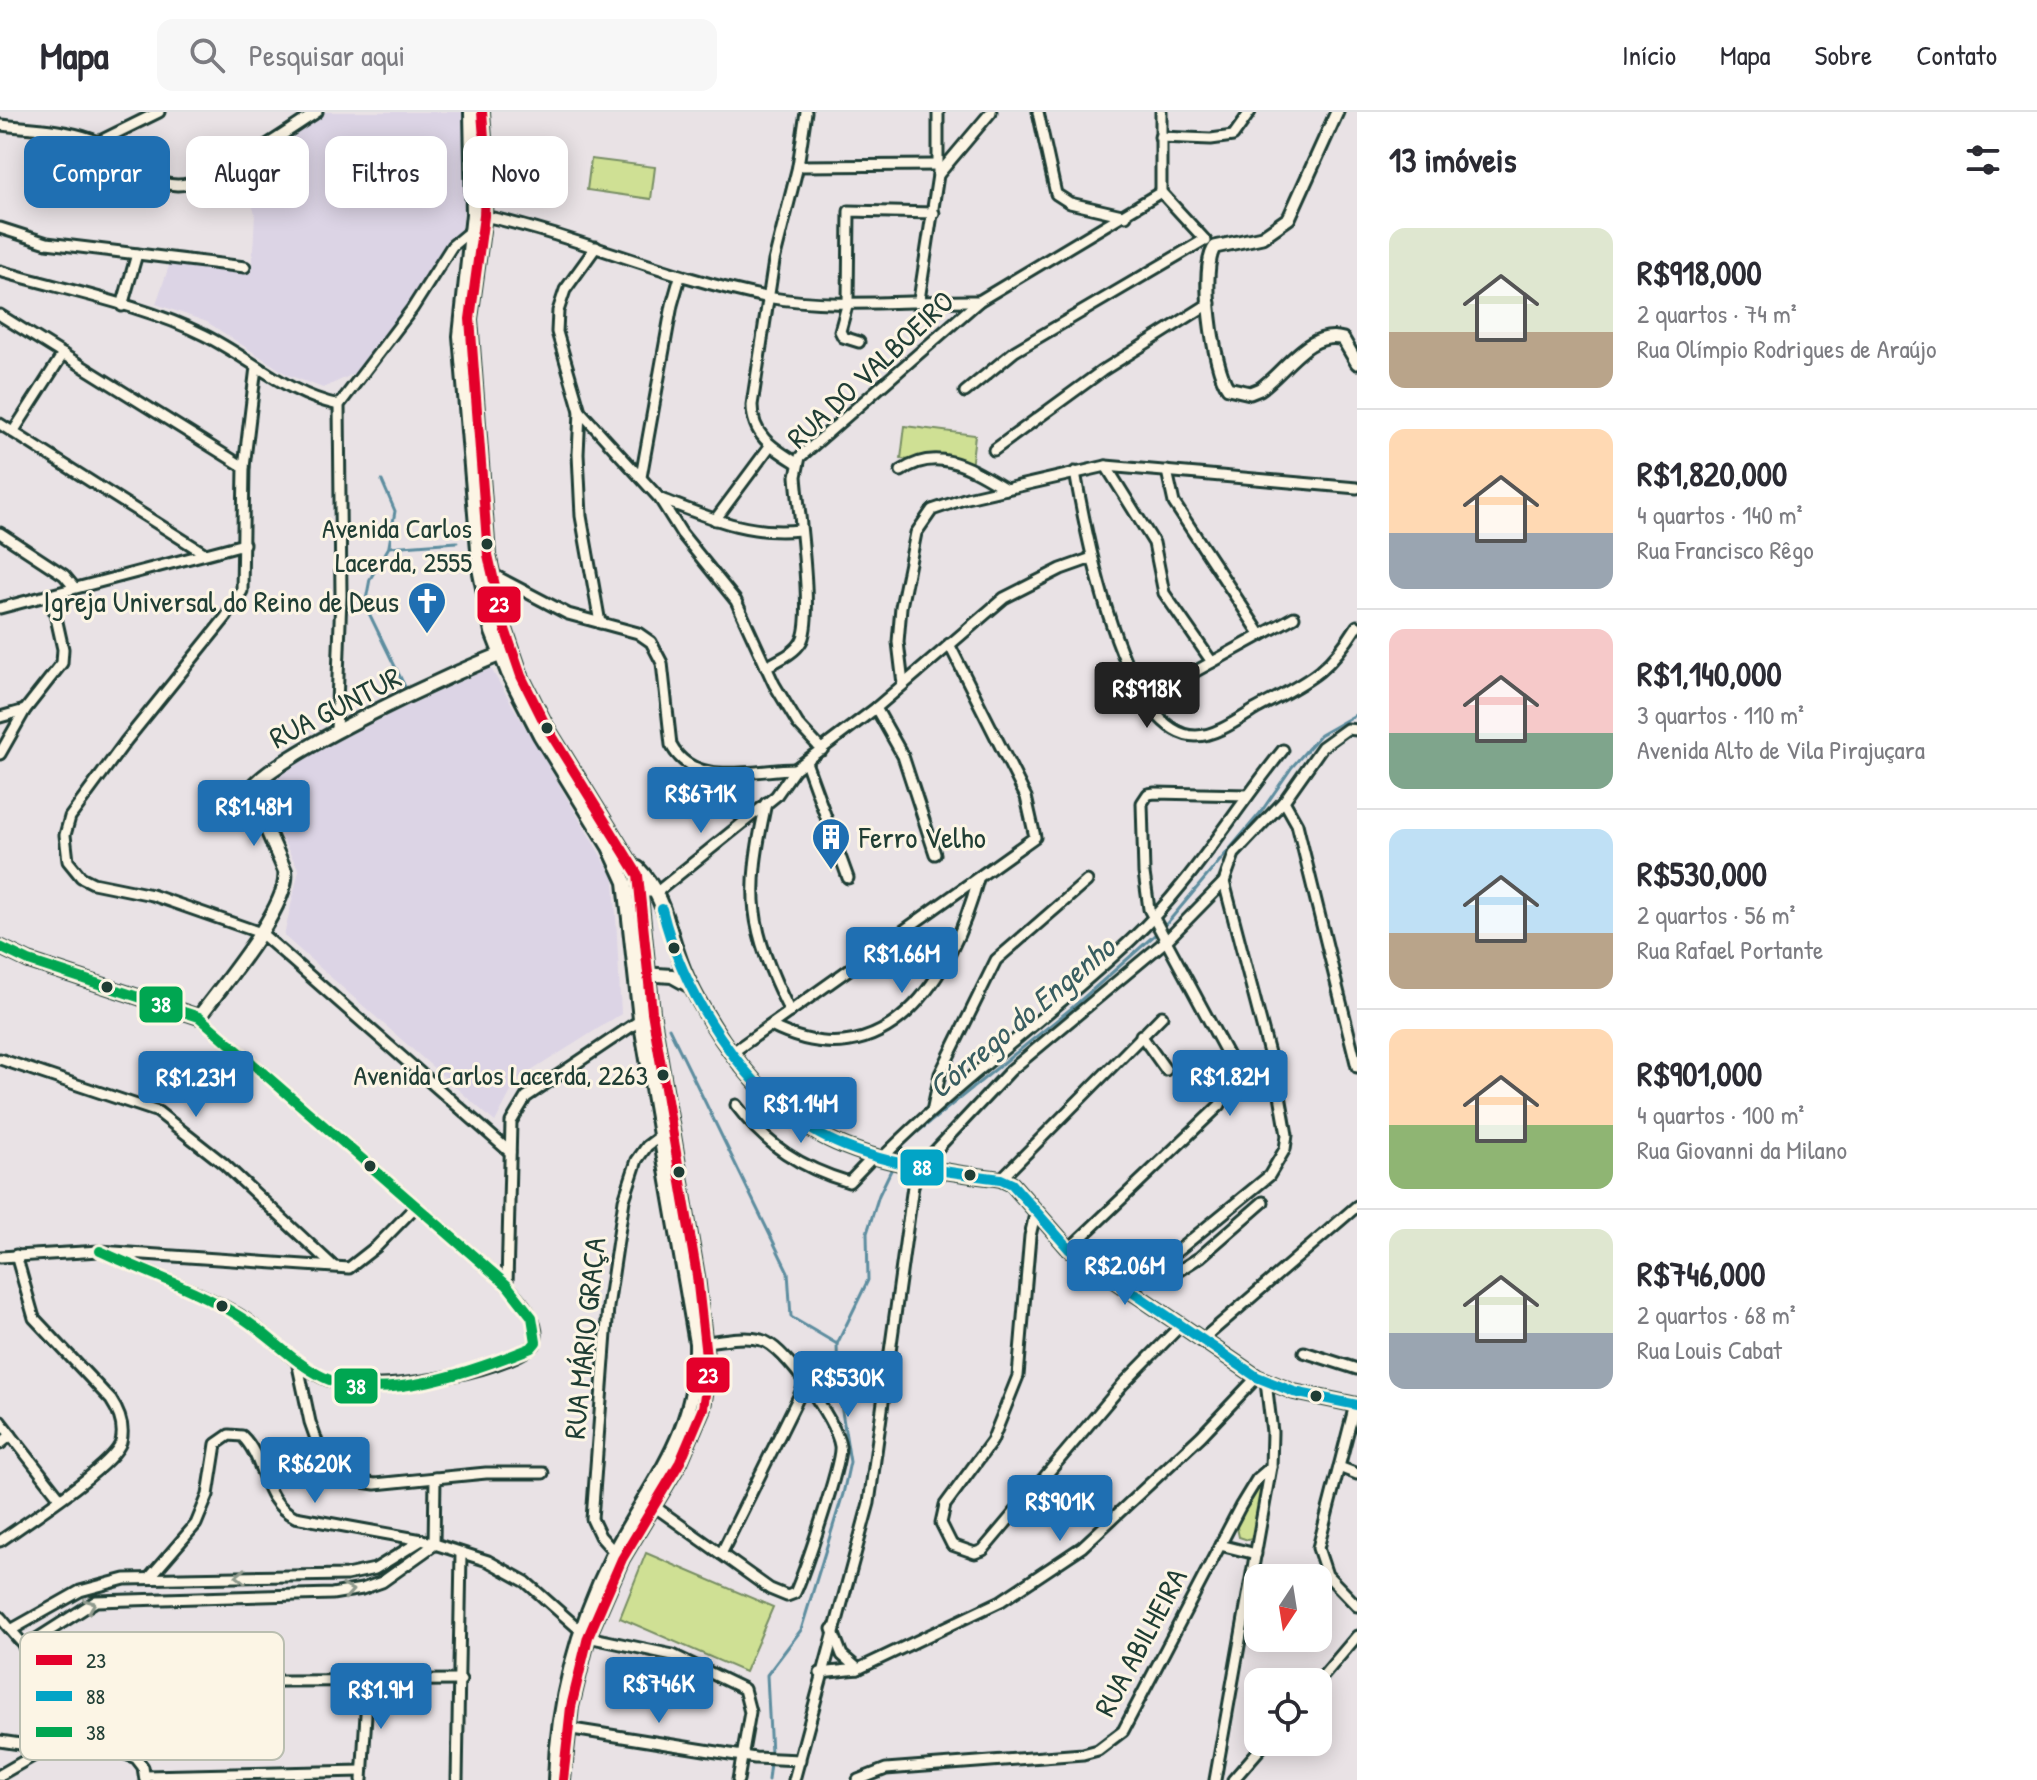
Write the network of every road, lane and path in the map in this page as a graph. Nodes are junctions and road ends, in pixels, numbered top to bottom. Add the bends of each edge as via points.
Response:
1 (159, 112) edge
2 (317, 112) edge
3 (471, 112) edge
4 (482, 112) edge
5 (806, 112) edge
6 (938, 112) edge
7 (991, 112) edge
8 (1038, 112) edge
9 (1161, 112) edge
10 (1250, 112) edge
11 (1338, 113) edge
12 (0, 125) edge
13 (81, 136) edge
14 (110, 136) edge
15 (1160, 137) junction
16 (798, 166) junction
17 (938, 170) junction
18 (170, 181) edge
19 (1161, 192) junction
20 (934, 213) junction
21 (1126, 216) junction
22 (477, 221) junction
23 (0, 228) edge
24 (1204, 240) junction
25 (596, 247) junction
26 (1215, 247) junction
27 (137, 254) junction
28 (245, 267) dead end
29 (0, 271) edge
30 (680, 277) junction
31 (769, 297) junction
32 (919, 300) junction
33 (979, 301) junction
34 (848, 302) junction
35 (1210, 303) junction
36 (122, 306) junction
37 (0, 315) edge
38 (859, 342) dead end
39 (63, 354) junction
40 (1357, 363) edge
41 (256, 367) junction
42 (965, 392) dead end
43 (339, 405) junction
44 (580, 411) junction
45 (0, 424) edge
46 (13, 432) junction
47 (770, 446) junction
48 (994, 450) dead end
49 (797, 463) junction
50 (1106, 466) junction
51 (244, 467) junction
52 (901, 471) dead end
53 (1167, 471) junction
54 (1075, 472) junction
55 (641, 477) junction
56 (1357, 488) edge
57 (1006, 489) junction
58 (660, 499) junction
59 (715, 520) junction
60 (800, 530) junction
61 (0, 533) edge
62 (244, 544) junction
63 (204, 553) junction
64 (1092, 558) junction
65 (486, 573) junction
66 (74, 587) junction
67 (51, 595) junction
68 (0, 608) edge
69 (1294, 617) dead end
70 (600, 623) junction
71 (1357, 626) edge
72 (1261, 635) junction
73 (947, 645) junction
74 (506, 652) junction
75 (1212, 662) junction
76 (766, 667) junction
77 (1187, 676) dead end
78 (903, 684) junction
79 (876, 708) junction
80 (25, 710) junction
81 (0, 717) edge
82 (1357, 730) edge
83 (336, 731) junction
84 (822, 750) junction
85 (1283, 750) dead end
86 (0, 754) edge
87 (806, 762) junction
88 (795, 769) junction
89 (1248, 795) junction
90 (1284, 801) junction
91 (766, 803) junction
92 (935, 854) dead end
93 (635, 866) junction
94 (848, 878) dead end
95 (978, 879) junction
96 (1087, 881) dead end
97 (1224, 882) junction
98 (657, 892) junction
99 (628, 896) junction
100 (642, 896) junction
101 (664, 917) junction
102 (1155, 918) junction
103 (261, 933) junction
104 (1166, 936) junction
105 (0, 947) edge
106 (680, 961) junction
107 (635, 966) junction
108 (654, 977) junction
109 (692, 988) junction
110 (790, 1012) junction
111 (1162, 1016) dead end
112 (199, 1017) junction
113 (646, 1018) junction
114 (771, 1026) junction
115 (1141, 1035) junction
116 (733, 1052) junction
117 (0, 1059) edge
118 (1357, 1067) edge
119 (1166, 1070) dead end
120 (736, 1105) dead end
121 (933, 1107) junction
122 (665, 1131) junction
123 (510, 1152) junction
124 (882, 1157) junction
125 (916, 1167) junction
126 (1001, 1179) junction
127 (1263, 1202) dead end
128 (1357, 1206) edge
129 (415, 1207) junction
130 (1036, 1210) junction
131 (1185, 1245) junction
132 (1069, 1249) junction
133 (100, 1251) junction
134 (16, 1255) junction
135 (0, 1257) edge
136 (1200, 1257) junction
137 (333, 1266) junction
138 (1175, 1273) dead end
139 (507, 1285) junction
140 (1131, 1289) junction
141 (1181, 1325) junction
142 (1203, 1339) junction
143 (701, 1343) junction
144 (1304, 1352) dead end
145 (297, 1361) junction
146 (1357, 1369) edge
147 (1261, 1379) junction
148 (805, 1384) junction
149 (1356, 1405) edge
150 (0, 1421) edge
151 (11, 1435) junction
152 (0, 1444) edge
153 (1271, 1467) junction
154 (1339, 1467) junction
155 (543, 1473) dead end
156 (1357, 1474) edge
157 (435, 1478) junction
158 (60, 1498) junction
159 (651, 1503) junction
160 (422, 1540) junction
161 (0, 1541) edge
162 (434, 1545) junction
163 (1220, 1545) junction
164 (461, 1553) junction
165 (721, 1554) junction
166 (1256, 1554) junction
167 (618, 1556) junction
168 (151, 1576) junction
169 (1357, 1606) edge
170 (0, 1617) edge
171 (832, 1629) junction
172 (11, 1630) junction
173 (47, 1632) edge
174 (584, 1634) junction
175 (1357, 1636) edge
176 (20, 1642) edge
177 (1330, 1668) edge
178 (858, 1669) junction
179 (820, 1673) junction
180 (461, 1680) junction
181 (284, 1681) edge
182 (368, 1681) junction
183 (563, 1728) junction
184 (0, 1741) edge
185 (20, 1744) edge
186 (744, 1756) junction
187 (1254, 1756) edge
188 (26, 1760) edge
189 (800, 1760) junction
190 (0, 1775) edge
191 (362, 1776) edge
192 (145, 1778) edge
193 (457, 1780) edge
194 (555, 1780) edge
195 (563, 1780) edge
196 (738, 1780) edge
197 (794, 1780) edge
198 (858, 1780) edge
199 (1215, 1780) edge
200 (1233, 1780) edge

1 - 14 street
2 - 18 street via 262,149 181,185
3 - 22 main road
4 - 22 main road via 486,164
5 - 16 street
6 - 17 street
7 - 17 street
8 - 21 street via 1056,194 1070,203
9 - 15 street
10 - 15 street via 1233,136
11 - 26 street via 1289,218 1262,237
12 - 13 street
15 - 19 street
16 - 17 street
16 - 31 street
17 - 20 street
19 - 21 street, RUA DO VALBOEIRO
19 - 24 street
20 - 32 street
20 - 34 street via 849,211
21 - 33 street, RUA DO VALBOEIRO
22 - 25 street
22 - 43 street via 452,246
22 - 65 main road via 470,328
23 - 27 street via 35,241
24 - 26 street
24 - 42 street via 1015,351
25 - 30 street
25 - 44 street via 565,290 557,320
26 - 35 street via 1208,261
27 - 28 street
27 - 36 street
29 - 36 street
30 - 31 street
30 - 55 street
31 - 34 street
31 - 47 street via 752,415
32 - 33 street
32 - 34 street
33 - 49 street, RUA DO VALBOEIRO
34 - 38 street via 841,335
35 - 40 street via 1220,378 1228,388 1250,393 1260,389 1323,337 1343,339
35 - 48 street via 1102,371
36 - 41 street via 204,334
37 - 39 street
39 - 46 street
39 - 51 street
41 - 43 street via 290,389
41 - 51 street
43 - 83 street
44 - 55 street
44 - 70 street via 581,516
45 - 46 street
46 - 63 street
47 - 49 street
47 - 59 street
49 - 60 street, RUA DO VALBOEIRO
50 - 53 street
50 - 54 street
50 - 75 street via 1154,543 1164,593
51 - 62 street
52 - 57 street via 929,459 956,461
53 - 56 street
53 - 72 street via 1174,503
54 - 57 street
54 - 64 street
55 - 58 street
57 - 78 street via 940,507 920,523 901,607
58 - 59 street
58 - 76 street via 736,601
59 - 60 street via 757,532
60 - 76 street, RUA DO VALBOEIRO via 804,636 791,653
61 - 66 street
62 - 63 street
62 - 103 street via 244,581 237,601 80,802 70,817 65,848 74,870 93,883 152,895
63 - 66 street
64 - 71 street via 1135,682 1162,722 1184,734 1217,731 1317,677
64 - 73 street via 1004,598
65 - 70 street via 568,614
65 - 74 main road
66 - 67 street
67 - 68 street
67 - 80 street via 63,657
69 - 72 street
70 - 88 street via 638,633 657,648 667,730 684,764 710,773
72 - 75 street
73 - 78 street
73 - 95 street via 1020,784 1035,827 1034,838
74 - 83 main road, RUA GUNTUR
74 - 93 main road
74 - 99 main road via 540,735 609,847
75 - 77 street
76 - 84 street via 798,724
78 - 79 street
79 - 84 street
79 - 92 street via 903,756
80 - 81 street
80 - 86 street
82 - 90 street via 1347,729 1322,747
83 - 103 main road, RUA GUNTUR via 265,773 250,791 286,877
84 - 87 street
85 - 89 street
87 - 88 street
87 - 94 street
88 - 91 street
89 - 102 street
89 - 102 street via 1146,796 1141,810 1144,873
90 - 97 street via 1234,854
90 - 118 street via 1297,824
91 - 98 street
91 - 110 street via 751,898 763,948
93 - 98 main road
93 - 100 main road
95 - 110 street
95 - 114 street via 963,929 901,1021 876,1035 834,1044
96 - 121 street via 996,960 940,1074
97 - 104 street
97 - 131 street via 1280,1095 1287,1142 1269,1176
98 - 100 street
98 - 101 main road
99 - 100 main road
99 - 107 main road
100 - 101 main road
100 - 108 main road
101 - 106 main road
102 - 104 street
102 - 121 street
103 - 112 main road, RUA GUNTUR
103 - 123 street
104 - 125 street via 1011,1070
104 - 132 street via 1228,1056 1229,1087 1220,1105
105 - 112 main road
106 - 108 main road
106 - 109 main road
107 - 108 main road
107 - 113 main road
108 - 109 main road via 672,976
108 - 113 main road
109 - 116 main road
110 - 114 street
111 - 115 street
112 - 129 street
113 - 122 main road
113 - 123 street via 526,1097 511,1122
114 - 116 street
115 - 119 street
115 - 126 street
116 - 124 main road via 772,1097 809,1128
117 - 137 street via 158,1112 224,1164
120 - 124 street via 757,1133 785,1155 825,1175 849,1182
121 - 124 street
122 - 143 main road
122 - 167 street, RUA MÁRIO GRAÇA via 647,1146 629,1177 608,1307 592,1519
123 - 139 street
124 - 125 main road
125 - 126 main road
125 - 171 street via 869,1503
126 - 130 main road via 1020,1190
127 - 136 street
128 - 142 street
129 - 137 street via 355,1266
129 - 139 street
130 - 132 main road
130 - 141 street via 1018,1376 992,1441 945,1505 941,1523 954,1547 983,1550 1106,1404
131 - 136 street
131 - 140 street
132 - 140 main road
133 - 134 street
133 - 137 street
133 - 145 street via 231,1311
134 - 135 street
134 - 158 street via 34,1318 111,1400 121,1421 116,1451
136 - 138 street
139 - 145 street via 532,1317 537,1336 533,1347 511,1357 463,1373 378,1388 331,1381
140 - 141 main road
141 - 142 main road
142 - 147 main road
143 - 148 street via 767,1342
143 - 159 main road via 708,1374 703,1408
144 - 146 street
145 - 157 street via 310,1422 330,1468 359,1483
147 - 149 main road
147 - 153 street via 1272,1432
147 - 178 street via 1082,1547 1001,1601
148 - 165 street
148 - 165 street via 840,1447 795,1593 787,1596 770,1589
149 - 154 street
150 - 151 street
151 - 152 street
151 - 158 street
153 - 163 street, RUA ABILHEIRA via 1257,1479
153 - 166 street
154 - 156 street
154 - 169 street via 1322,1525 1319,1558 1333,1584
155 - 157 street
157 - 162 street
158 - 161 street
159 - 165 street
159 - 167 main road
160 - 162 street
160 -> 168 street via 375,1569 354,1574
160 - 168 street via 288,1514 269,1493 248,1441 229,1435 213,1451 208,1495 196,1524
162 - 164 street
173 -> 162 street via 96,1601 362,1589 382,1582
163 - 166 street
163 - 198 street, RUA ABILHEIRA via 1114,1740 1083,1754 886,1769
164 - 174 street via 509,1571
164 - 180 street
166 - 199 street
167 - 174 main road
168 - 172 street via 100,1583
170 - 172 street
171 - 178 street via 842,1655
171 - 179 street
172 - 176 street
174 - 183 main road
174 - 186 street via 673,1655 744,1689 750,1704
175 - 177 street
178 - 179 street
179 - 189 street
180 - 182 street
180 - 193 street
181 - 182 street
182 - 191 street
183 - 186 street
183 - 194 main road
183 - 195 main road
184 - 185 street
186 - 189 street
186 - 196 street
187 - 200 street
188 - 190 street
189 - 197 street
191 - 192 street

